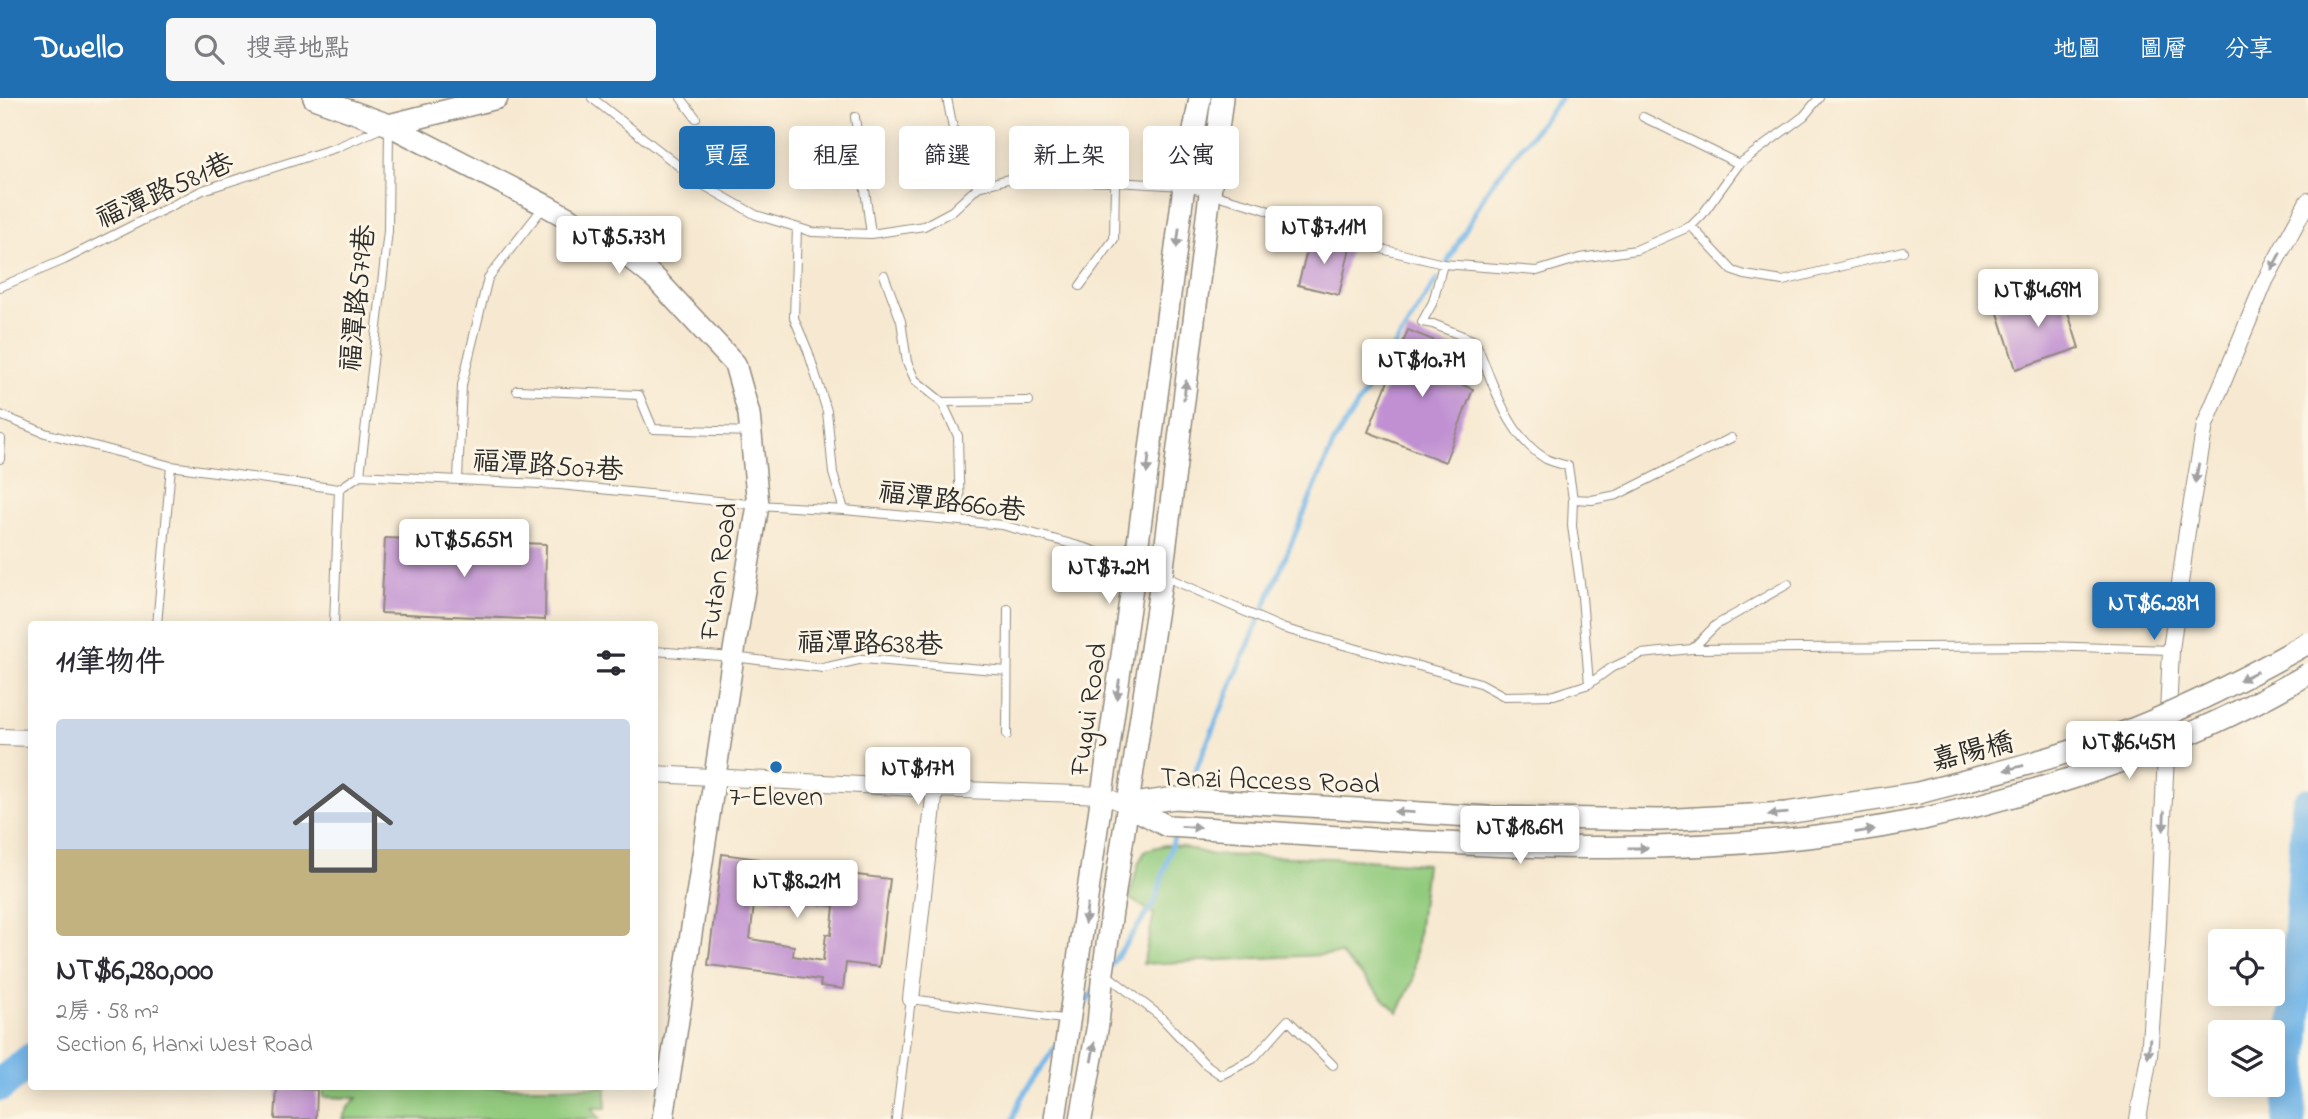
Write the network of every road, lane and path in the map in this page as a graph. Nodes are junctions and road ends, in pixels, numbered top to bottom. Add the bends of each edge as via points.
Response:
1 (314, 98) edge
2 (496, 98) edge
3 (592, 98) edge
4 (681, 98) edge
5 (947, 98) edge
6 (1200, 98) edge
7 (1222, 98) edge
8 (1819, 98) edge
9 (855, 117) dead end
10 (1643, 117) dead end
11 (696, 118) dead end
12 (389, 125) junction
13 (952, 126) edge
14 (1195, 126) edge
15 (1739, 164) junction
16 (976, 189) edge
17 (1115, 189) edge
18 (1184, 189) edge
19 (1196, 189) edge
20 (1209, 192) junction
21 (2308, 201) edge
22 (545, 205) junction
23 (1691, 226) junction
24 (797, 228) junction
25 (871, 234) junction
26 (1903, 251) dead end
27 (1443, 264) junction
28 (884, 275) dead end
29 (1080, 286) dead end
30 (0, 287) edge
31 (517, 390) dead end
32 (1029, 401) dead end
33 (942, 402) junction
34 (0, 415) edge
35 (751, 432) junction
36 (1731, 438) dead end
37 (1, 439) edge
38 (0, 459) edge
39 (171, 466) junction
40 (360, 475) junction
41 (458, 480) junction
42 (339, 489) junction
43 (1573, 499) junction
44 (758, 505) junction
45 (844, 510) junction
46 (960, 521) junction
47 (1135, 566) junction
48 (1162, 575) junction
49 (1788, 584) dead end
50 (1008, 609) dead end
51 (157, 621) edge
52 (334, 621) edge
53 (2308, 643) edge
54 (1692, 649) junction
55 (2171, 650) junction
56 (658, 651) edge
57 (733, 657) junction
58 (1007, 671) junction
59 (2308, 674) edge
60 (1589, 684) junction
61 (1007, 735) dead end
62 (0, 737) edge
63 (28, 738) edge
64 (658, 774) edge
65 (715, 778) junction
66 (935, 789) junction
67 (1918, 793) joint
68 (1103, 795) junction
69 (1127, 805) junction
70 (1923, 819) joint
71 (1103, 972) junction
72 (911, 999) junction
73 (1071, 1020) junction
74 (1333, 1065) dead end
75 (1055, 1118) edge
76 (663, 1119) edge
77 (896, 1119) edge
78 (1081, 1119) edge
79 (2138, 1119) edge

1 - 12 street, Futan Road
2 - 12 street
3 - 24 lane via 703,185 757,215
4 - 11 lane
5 - 13 lane
6 - 14 street, Fugui Road
7 - 20 street, Fugui Road
8 - 15 lane via 1804,116
9 - 25 lane
10 - 15 lane
12 - 22 street, Futan Road
12 - 30 lane, 福潭路581巷 via 335,148 203,190
12 - 40 lane, 福潭路579巷 via 387,231
15 - 23 lane
16 - 25 lane via 952,211 924,226
17 - 29 lane via 1114,239
18 -> 47 street, Fugui Road
19 - 20 lane
20 - 27 lane via 1332,237
48 -> 20 street, Fugui Road
21 -> 55 street via 2265,281 2205,425
22 - 35 street, Futan Road via 609,242 656,279 734,363
22 - 41 lane via 488,278 462,385
23 - 26 lane via 1732,271 1783,281
23 - 27 lane via 1636,250 1580,257 1537,271
24 - 25 lane
24 - 45 lane via 794,318 827,411 833,473
27 - 43 lane via 1423,322 1475,341 1501,407 1514,426 1547,459 1568,466
28 - 33 lane via 915,380
31 - 35 lane via 639,395 653,429
32 - 33 lane
33 - 46 lane via 958,436
34 - 39 lane via 44,433
35 - 44 street, Futan Road
36 - 43 lane via 1618,495
37 - 38 lane
39 - 42 lane
39 - 51 lane
40 - 41 lane, 福潭路507巷
40 - 42 lane
41 - 44 lane, 福潭路507巷
42 - 52 lane
43 - 60 lane
44 - 45 lane, 福潭路660巷
44 - 57 street, Futan Road
45 - 46 lane, 福潭路660巷
46 - 47 lane, 福潭路660巷 via 1002,525
47 -> 68 street, Fugui Road
48 - 60 lane via 1282,628 1480,683 1504,696 1554,695
48 - 69 street, Fugui Road
49 - 54 lane via 1716,625
50 - 58 lane
53 -> 67 street, 嘉陽橋, bridge via 2252,675 2112,737
54 - 55 lane via 2044,646
54 - 60 lane via 1642,654
55 -> 79 street via 2157,944 2149,1056
56 - 57 lane, 福潭路638巷
57 - 58 lane, 福潭路638巷 via 823,668 863,659
57 - 65 street, Futan Road
58 - 61 lane
59 - 70 street, 嘉陽橋, bridge via 2233,716 2098,771
62 - 63 street
64 - 65 street
65 - 66 street
65 - 76 street, Futan Road
66 - 68 street
66 - 72 street
67 -> 69 street, Tanzi Access Road via 1786,813 1660,821 1487,817 1175,798
68 - 69 street
68 -> 73 street, Fugui Road
69 -> 70 street, Tanzi Access Road via 1167,826 1575,847 1662,848 1783,840 1867,831
69 - 71 street, Fugui Road
71 - 74 lane via 1160,1016 1204,1063 1222,1075 1253,1059 1288,1020
78 -> 71 street, Fugui Road
72 - 73 lane
72 - 77 lane
73 - 75 street, Fugui Road

